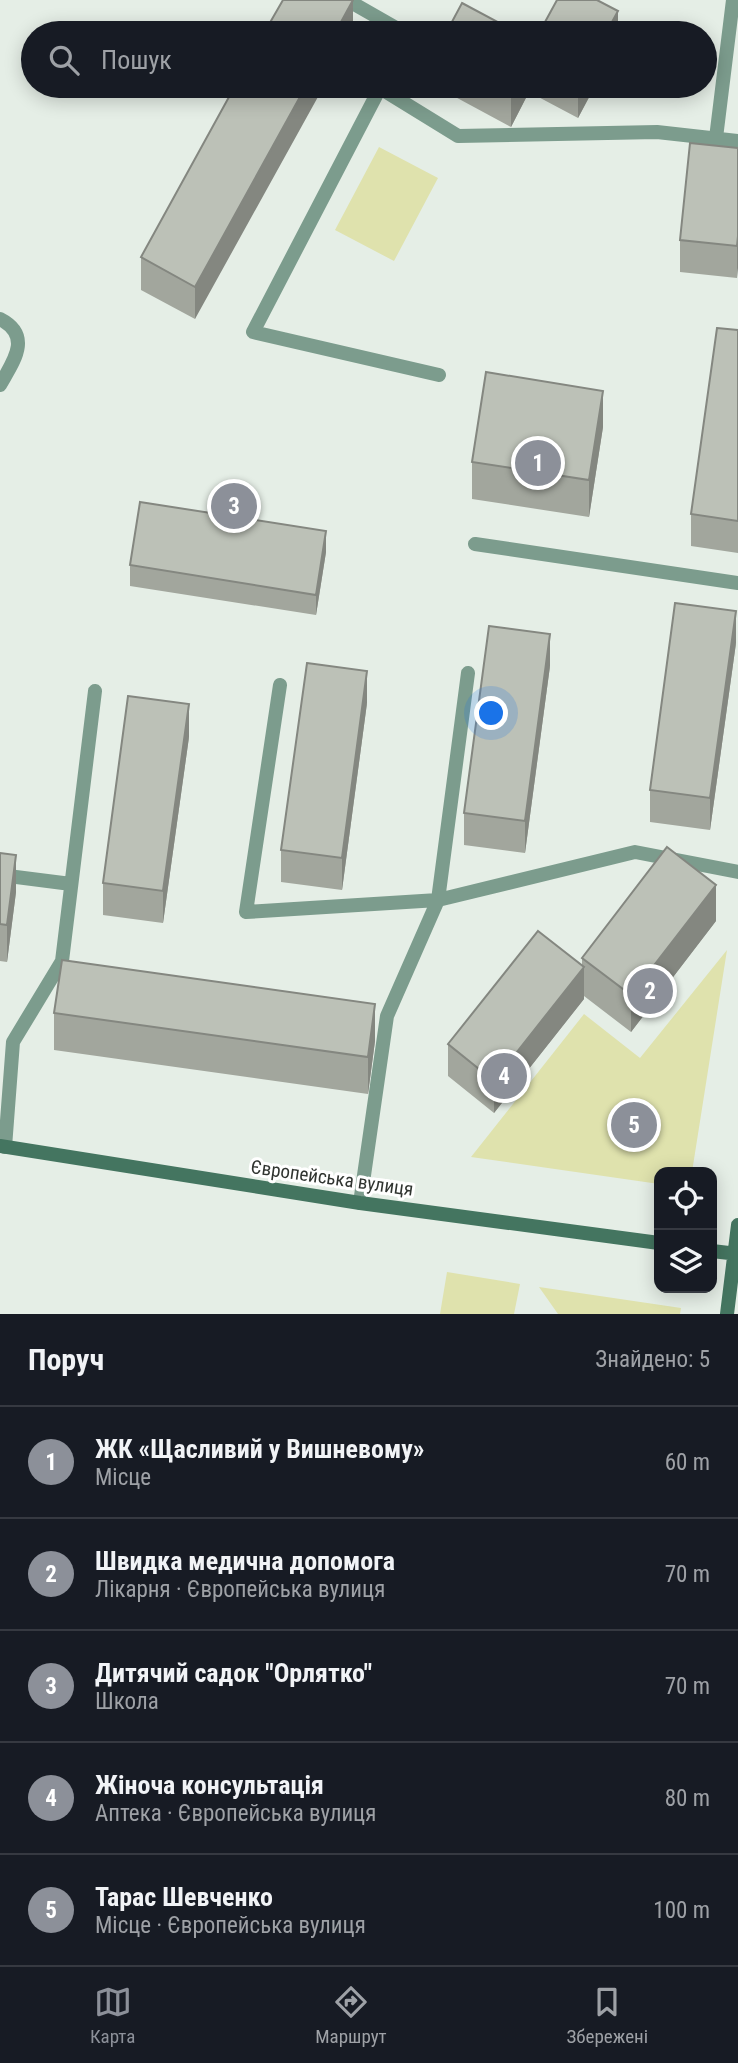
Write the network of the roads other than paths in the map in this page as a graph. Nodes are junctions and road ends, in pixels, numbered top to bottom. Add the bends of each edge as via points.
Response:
1 (346, 0) edge
2 (733, 0) edge
3 (384, 21) edge
4 (374, 98) edge
5 (398, 98) edge
6 (716, 138) junction
7 (738, 141) edge
8 (0, 319) edge
9 (439, 375) dead end
10 (0, 385) edge
11 (475, 544) dead end
12 (738, 583) edge
13 (468, 673) dead end
14 (280, 685) dead end
15 (94, 691) dead end
16 (738, 872) edge
17 (0, 876) edge
18 (71, 884) junction
19 (438, 900) junction
20 (2, 1147) edge
21 (360, 1203) junction
22 (738, 1225) edge
23 (654, 1243) edge
24 (717, 1252) edge
25 (735, 1254) edge
26 (727, 1314) edge

1 - 3 lane
2 - 6 lane
4 - 9 lane via 253,332
5 - 6 lane via 458,136 657,132
6 - 7 lane
8 - 10 lane via 10,324 19,338 16,356
11 - 12 lane
13 - 19 lane
14 - 19 lane via 246,912
15 - 18 lane
16 - 19 lane via 635,852
17 - 18 lane
18 - 20 lane via 69,962 13,1042
19 - 21 lane via 381,1015
20 - 21 street, Європейська вулиця
21 - 23 street, Європейська вулиця
22 - 25 street
24 - 25 street
25 - 26 street

